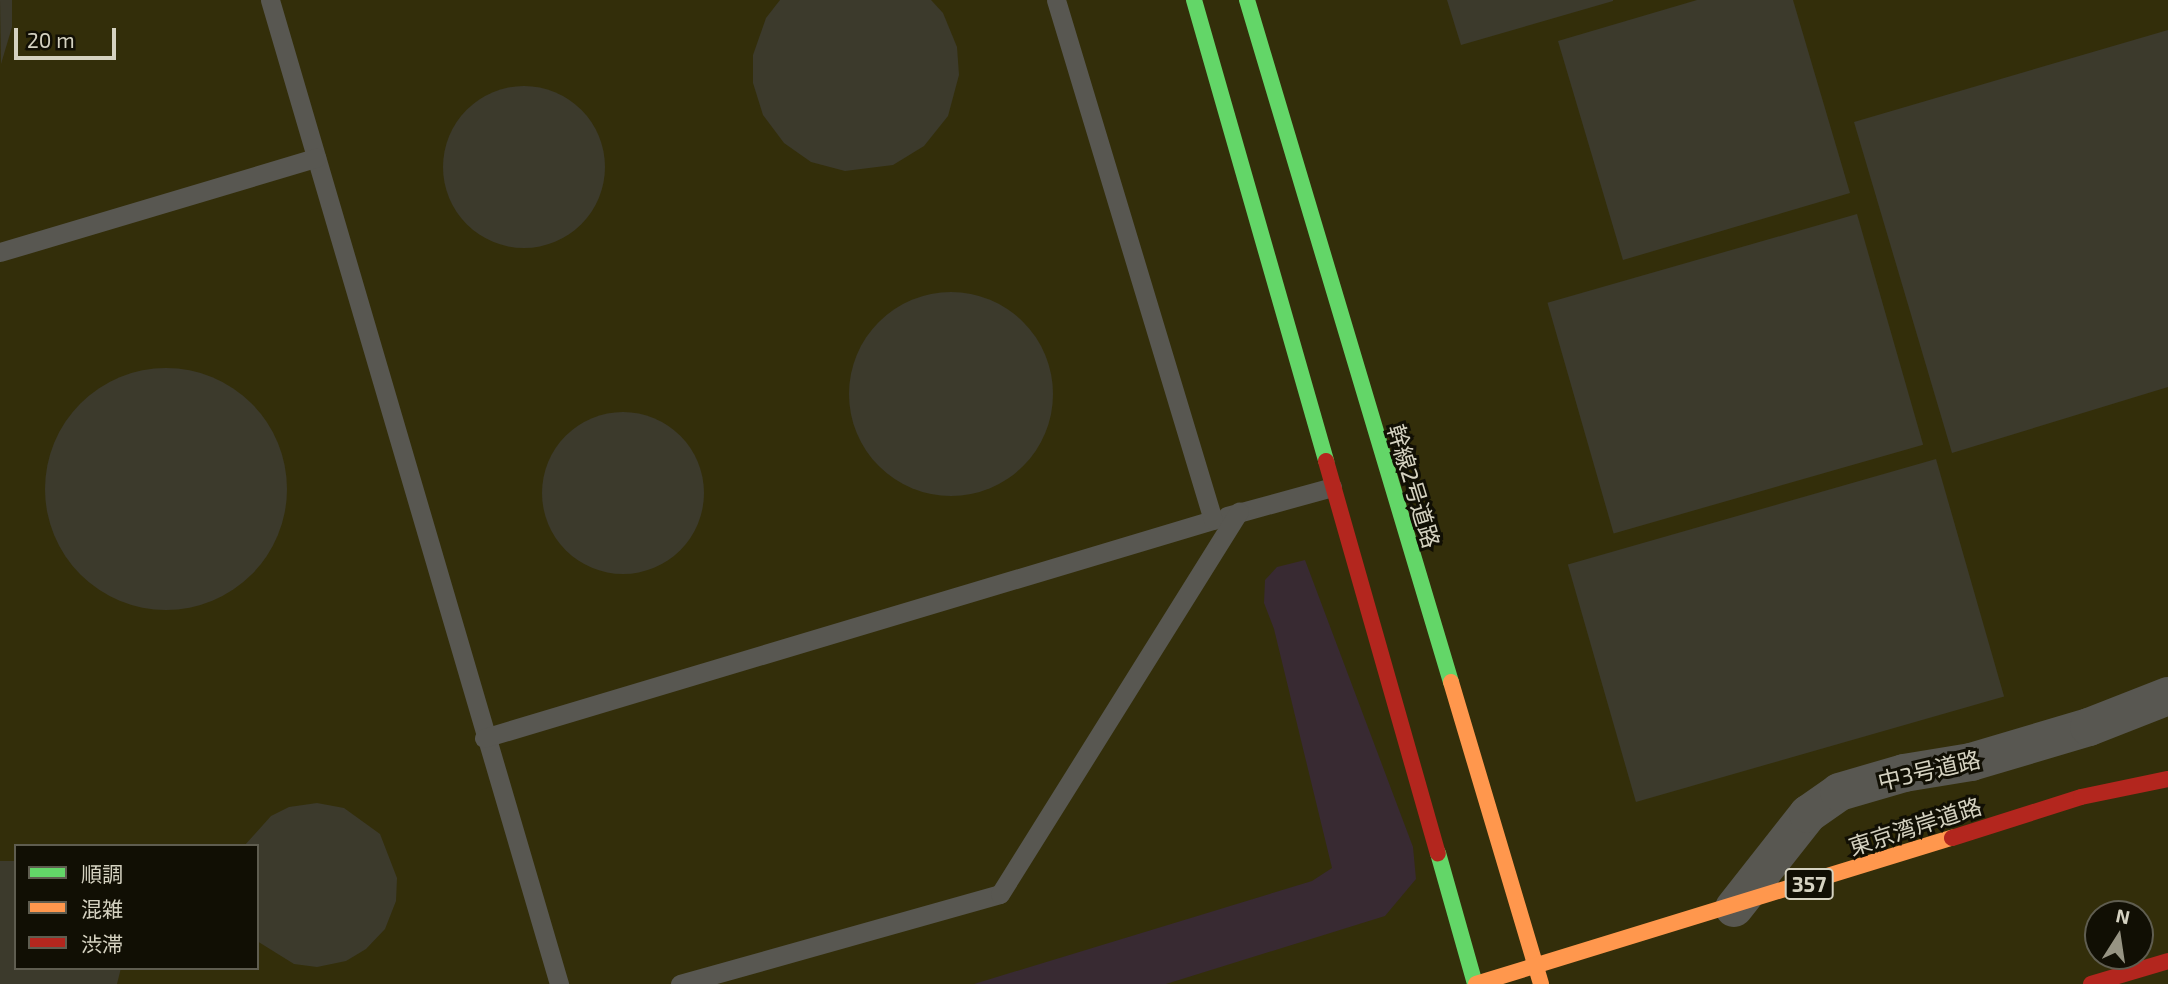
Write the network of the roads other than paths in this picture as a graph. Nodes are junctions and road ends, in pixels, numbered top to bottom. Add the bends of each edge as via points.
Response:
1 (270, 0) edge
2 (1056, 0) edge
3 (1194, 0) edge
4 (1247, 0) edge
5 (316, 158) junction
6 (0, 252) edge
7 (1332, 487) junction
8 (1239, 512) junction
9 (1213, 520) junction
10 (2168, 696) edge
11 (484, 738) junction
12 (2143, 766) dead end
13 (2168, 779) edge
14 (2081, 797) junction
15 (1734, 908) junction
16 (2168, 961) edge
17 (1536, 968) junction
18 (559, 984) edge
19 (680, 984) edge
20 (1475, 984) edge
21 (1541, 984) edge
22 (2091, 984) edge

1 - 5 lane
2 - 9 lane
3 - 7 main road
4 - 17 main road, 幹線2号道路
5 - 6 lane
5 - 11 lane
7 - 8 lane
7 - 20 main road
8 - 9 lane
8 - 19 lane via 1000,894
9 - 11 lane
10 - 15 street, 中3号道路 via 2089,727 1971,762 1839,792 1808,814
11 - 18 lane
12 - 14 main road, 357
13 - 14 main road, 東京湾岸道路 / 357
14 - 15 main road, 東京湾岸道路 / 357
15 - 17 main road, 東京湾岸道路 / 357
16 - 22 main road
17 - 20 main road, 東京湾岸道路 / 357
17 - 21 main road, 幹線2号道路

